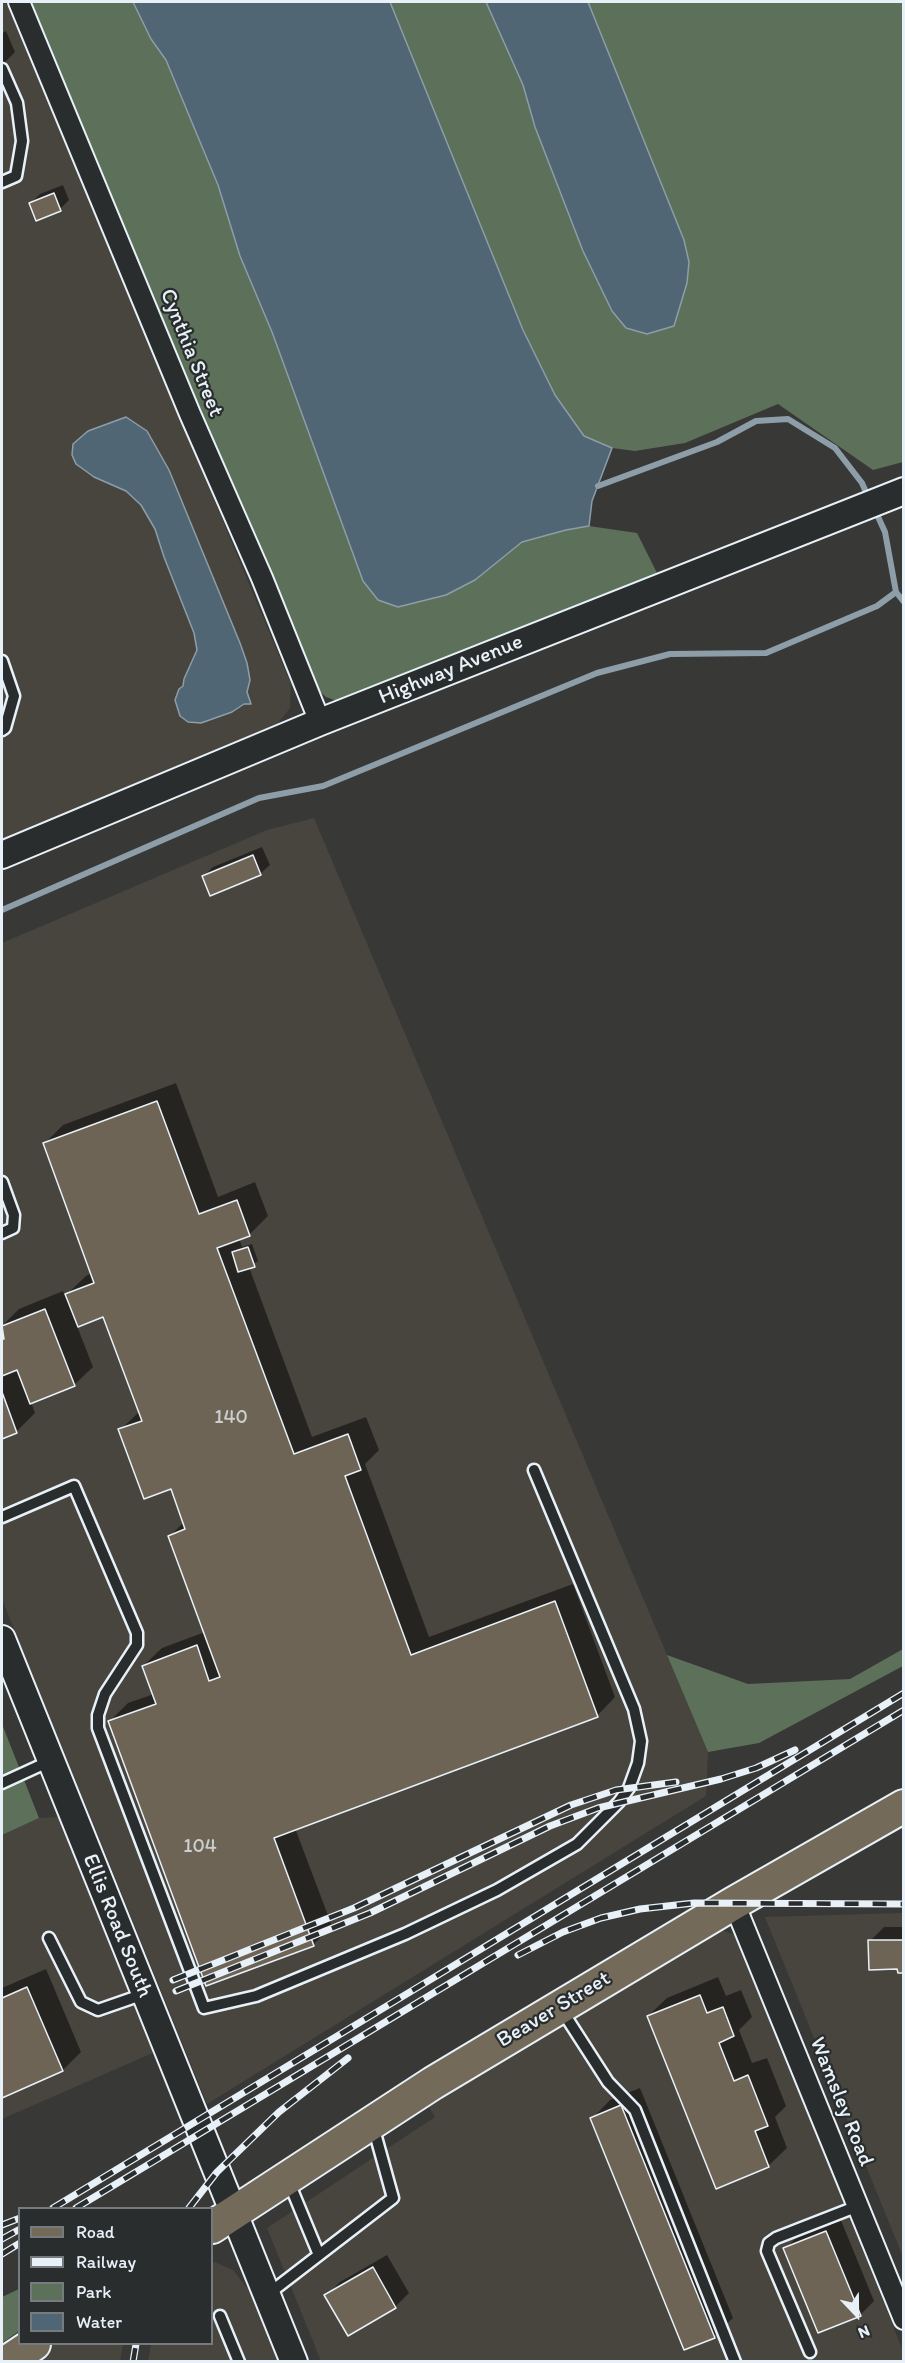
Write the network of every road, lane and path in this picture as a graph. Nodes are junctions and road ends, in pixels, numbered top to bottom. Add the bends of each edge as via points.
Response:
1 (19, 2) edge
2 (2, 69) edge
3 (2, 182) edge
4 (903, 491) edge
5 (2, 661) edge
6 (320, 722) junction
7 (2, 729) edge
8 (2, 855) edge
9 (2, 1182) edge
10 (2, 1233) edge
11 (534, 1470) dead end
12 (2, 1517) edge
13 (2, 1640) edge
14 (50, 1761) junction
15 (2, 1783) edge
16 (903, 1806) edge
17 (734, 1903) junction
18 (50, 1938) dead end
19 (144, 1994) junction
20 (559, 2007) junction
21 (372, 2122) junction
22 (286, 2178) junction
23 (858, 2206) junction
24 (223, 2219) edge
25 (320, 2254) junction
26 (267, 2295) junction
27 (899, 2297) edge
28 (220, 2316) dead end
29 (903, 2319) edge
30 (810, 2352) dead end
31 (239, 2361) edge
32 (294, 2361) edge
33 (735, 2361) edge

1 - 6 street, Cynthia Street
2 - 3 lane via 16,103 22,141 16,176
4 - 6 street, Highway Avenue
5 - 7 lane via 14,696
6 - 8 street, Highway Avenue
9 - 10 lane via 14,1215 13,1228
11 - 12 lane via 634,1708 641,1741 629,1788 577,1844 497,1890 405,1934 256,1996 204,2008 98,1728 105,1694 137,1645 137,1633 74,1486
13 - 14 street, Ellis Road South
14 - 15 lane
14 - 19 street, Ellis Road South
16 - 17 main road, Beaver Street
17 - 20 main road, Beaver Street
17 - 23 street, Wamsley Road
18 - 19 lane via 81,2002 98,2010
19 - 24 street, Ellis Road South
20 - 21 main road, Beaver Street
20 - 33 lane via 608,2082 635,2110
21 - 22 main road, Beaver Street
21 - 25 lane via 393,2198
22 - 24 main road, Beaver Street
22 - 25 lane
23 - 27 street, Wamsley Road
23 - 30 lane via 769,2243 767,2251
24 - 26 street, Ellis Road South
25 - 26 lane
26 - 32 street, Ellis Road South
27 - 29 street, Wamsley Road
28 - 31 lane

